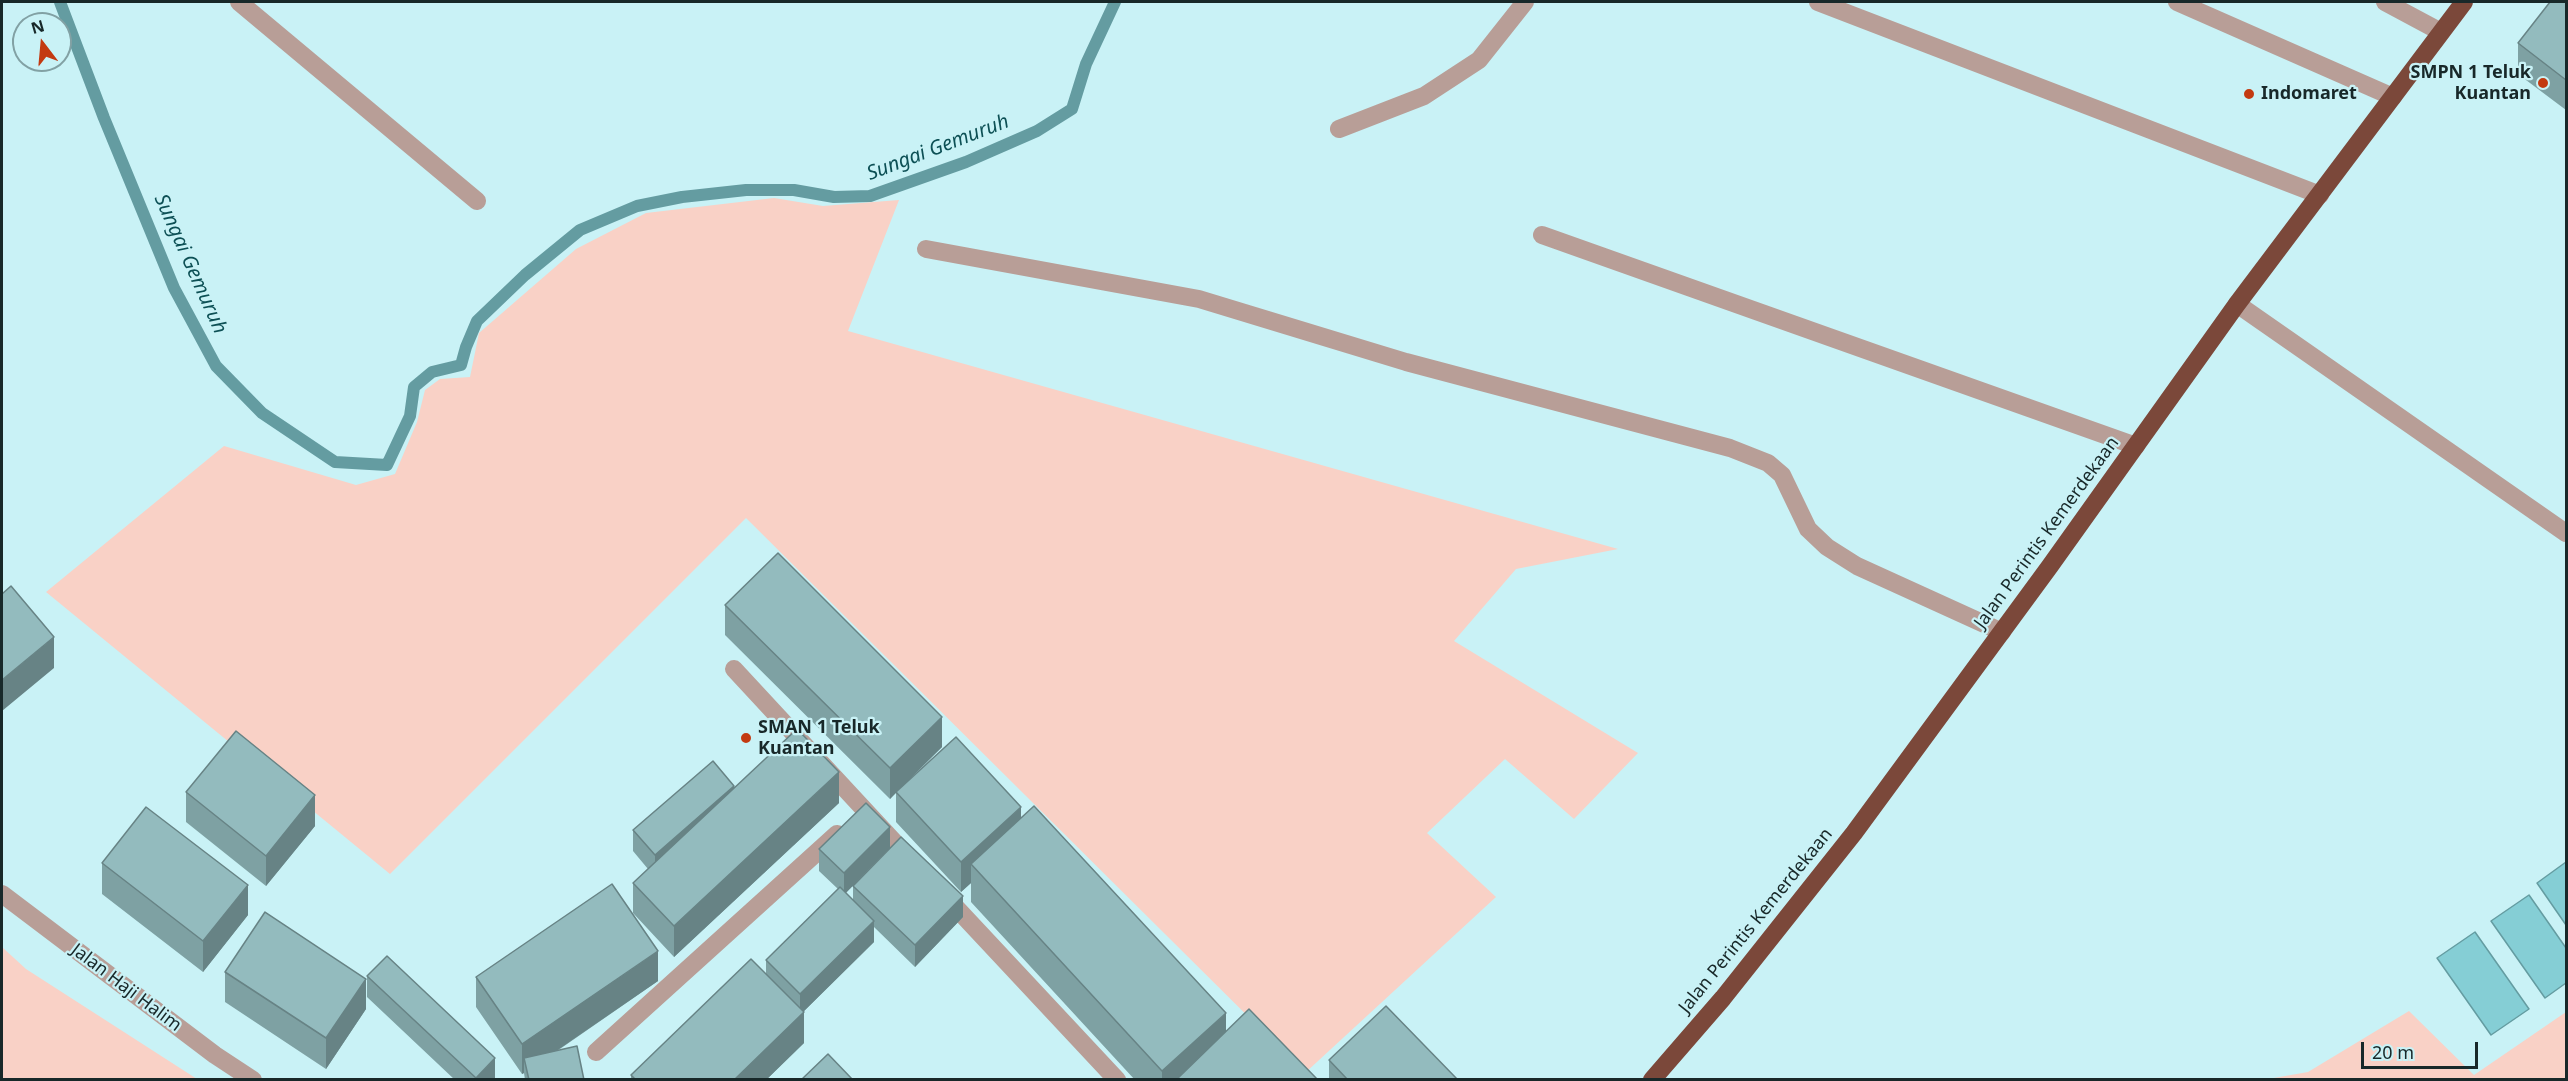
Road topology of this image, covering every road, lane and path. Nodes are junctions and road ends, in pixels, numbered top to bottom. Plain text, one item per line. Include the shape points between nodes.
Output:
1 (239, 2) edge
2 (1525, 2) edge
3 (1818, 2) edge
4 (2177, 2) edge
5 (2385, 2) edge
6 (2464, 2) edge
7 (2441, 32) junction
8 (2393, 97) junction
9 (1339, 129) dead end
10 (2320, 195) junction
11 (477, 201) dead end
12 (1542, 235) dead end
13 (926, 249) dead end
14 (2237, 304) junction
15 (2136, 446) junction
16 (2566, 533) edge
17 (2001, 632) junction
18 (734, 669) dead end
19 (855, 817) junction
20 (921, 870) edge
21 (937, 888) edge
22 (2, 894) edge
23 (596, 1052) dead end
24 (253, 1080) edge
25 (1117, 1080) edge
26 (1652, 1080) edge

1 - 11 street
2 - 9 street via 1479,60 1424,96
3 - 10 street
4 - 8 street
5 - 7 street
6 - 7 highway, Jalan Perintis Kemerdekaan
7 - 8 highway, Jalan Perintis Kemerdekaan
8 - 10 highway, Jalan Perintis Kemerdekaan
10 - 14 highway, Jalan Perintis Kemerdekaan
12 - 15 street
13 - 17 street via 1199,299 1406,362 1730,448 1768,463 1782,475 1808,528 1827,547 1857,566
14 - 15 highway, Jalan Perintis Kemerdekaan
14 - 16 street
15 - 17 highway, Jalan Perintis Kemerdekaan
17 - 26 highway, Jalan Perintis Kemerdekaan via 1846,842 1723,998
18 - 19 street
19 - 20 street
19 - 23 street
21 - 25 street
22 - 24 street, Jalan Haji Halim

